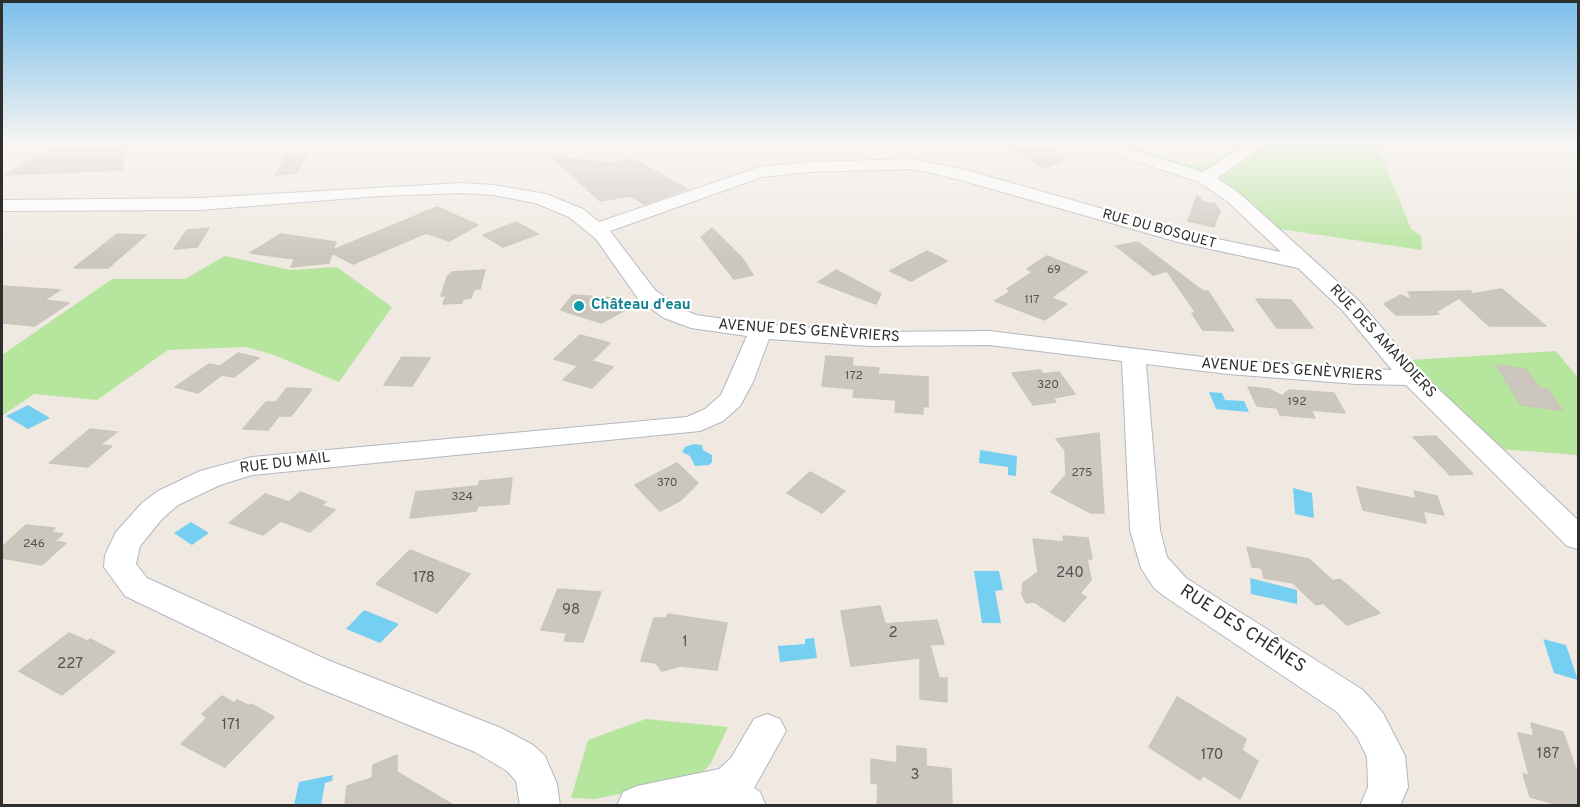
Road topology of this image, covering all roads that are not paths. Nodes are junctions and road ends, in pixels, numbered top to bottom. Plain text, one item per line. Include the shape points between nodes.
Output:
1 (728, 182) edge
2 (987, 182) edge
3 (1210, 182) edge
4 (2, 206) edge
5 (597, 229) junction
6 (1304, 263) junction
7 (760, 331) junction
8 (1134, 358) junction
9 (1412, 378) junction
10 (1578, 538) edge
11 (767, 731) dead end
12 (729, 798) edge
13 (540, 806) edge
14 (637, 806) edge
15 (1380, 806) edge

1 - 5 street, RUE DU BOSQUET
2 - 6 street, RUE DU BOSQUET via 1185,238
3 - 6 street, RUE DES AMANDIERS via 1233,197
4 - 5 street, AVENUE DES GENÈVRIERS via 189,205 469,188 540,198 567,208
5 - 7 street, AVENUE DES GENÈVRIERS via 647,295 672,313 691,321
6 - 9 street, RUE DES AMANDIERS via 1356,310
7 - 8 street, AVENUE DES GENÈVRIERS via 870,339 989,338
7 - 13 street, RUE DU MAIL via 731,400 714,415 691,424 252,466 210,478 168,498 127,540 120,555 120,567 136,587 318,672 488,740 520,758 531,769
8 - 9 street, AVENUE DES GENÈVRIERS
8 - 15 street, RUE DES CHÊNES via 1145,530 1152,561 1175,588 1350,701 1370,725 1386,756 1388,787
9 - 10 street, RUE DES AMANDIERS
11 - 12 street
12 - 14 street

